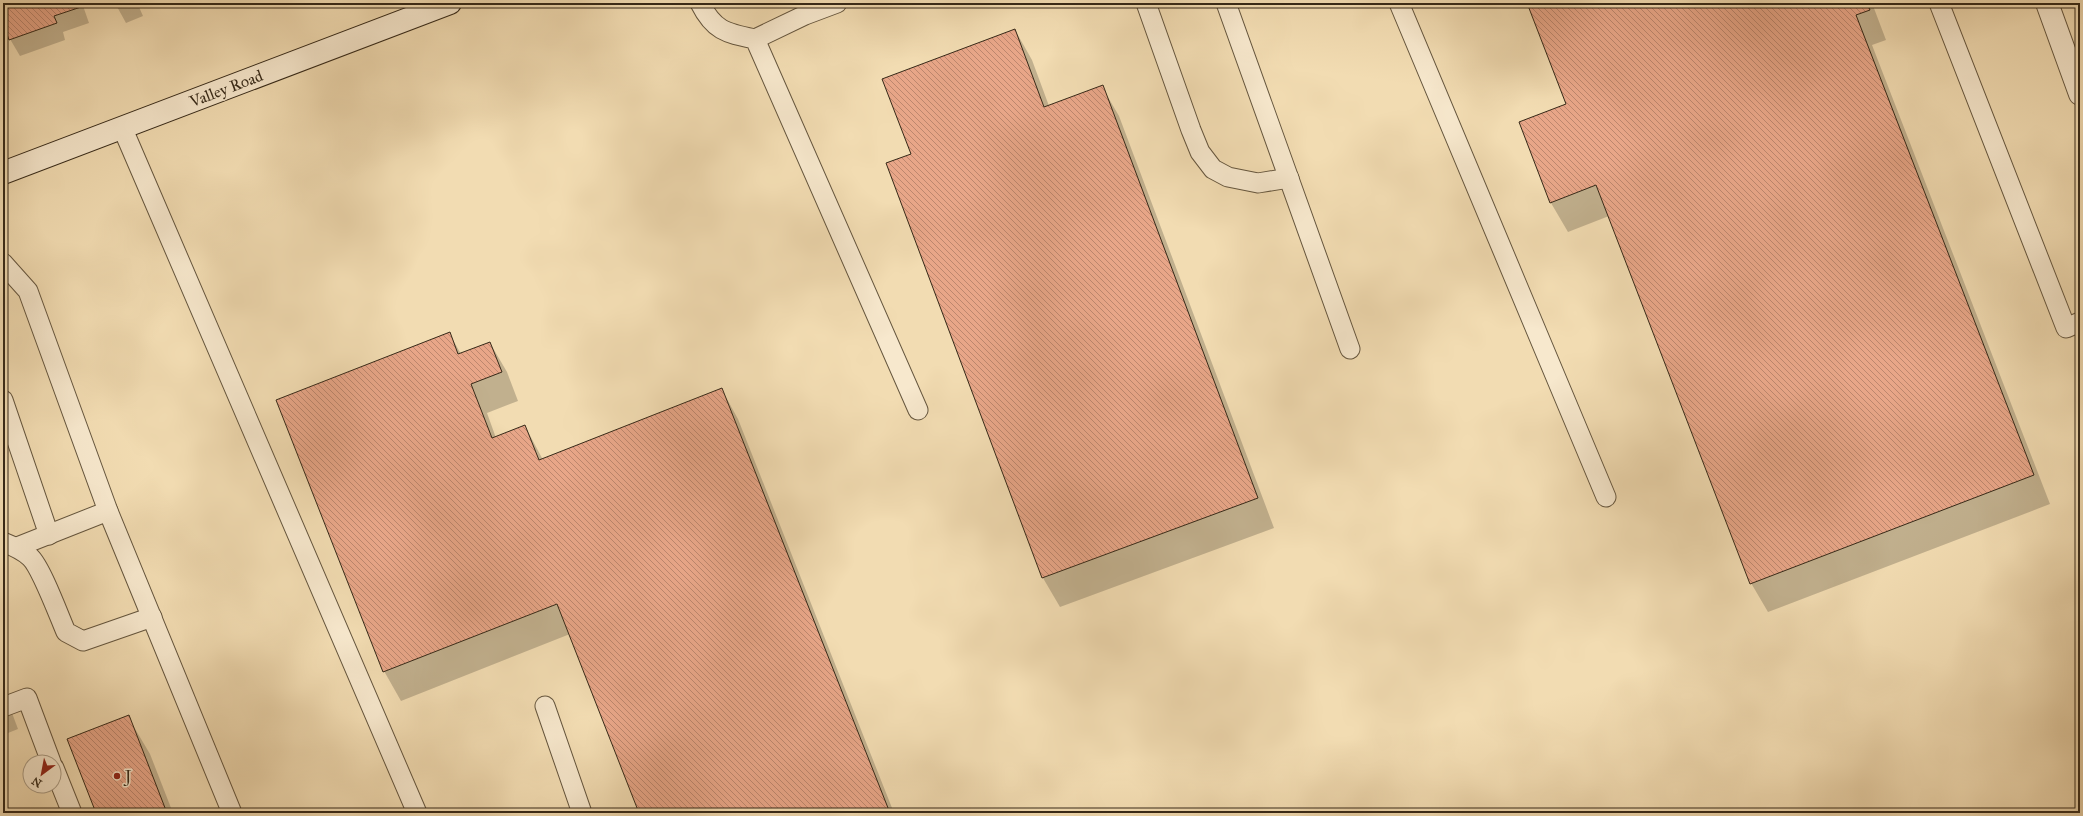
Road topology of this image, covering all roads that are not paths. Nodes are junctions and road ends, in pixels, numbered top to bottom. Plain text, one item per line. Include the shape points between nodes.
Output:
1 (450, 3) edge
2 (700, 3) edge
3 (837, 3) edge
4 (1146, 3) edge
5 (1226, 3) edge
6 (1399, 3) edge
7 (1939, 3) edge
8 (2047, 3) edge
9 (755, 39) junction
10 (2080, 94) edge
11 (122, 127) junction
12 (3, 172) edge
13 (1289, 178) junction
14 (3, 263) edge
15 (2080, 322) edge
16 (1350, 349) dead end
17 (3, 400) edge
18 (918, 410) dead end
19 (1606, 497) dead end
20 (108, 511) junction
21 (49, 535) junction
22 (10, 545) edge
23 (152, 617) junction
24 (544, 706) dead end
25 (3, 707) edge
26 (49, 754) edge
27 (62, 788) edge
28 (72, 813) edge
29 (232, 813) edge
30 (417, 813) edge
31 (582, 813) edge

1 - 11 street, Valley Road
2 - 9 lane via 707,18 727,34
3 - 9 lane
4 - 13 lane via 1190,130 1200,152 1213,169 1228,176 1258,183
5 - 13 lane
6 - 19 lane
7 - 15 lane via 2066,328
8 - 10 street
9 - 18 lane
11 - 12 street, Valley Road
11 - 30 lane
13 - 16 lane
14 - 20 lane via 28,291
17 - 21 lane
20 - 21 lane
20 - 23 lane
21 - 22 lane
22 - 23 lane via 31,558 66,632 71,635 83,641
23 - 29 lane
24 - 31 lane
25 - 26 lane via 27,698
27 - 28 lane

